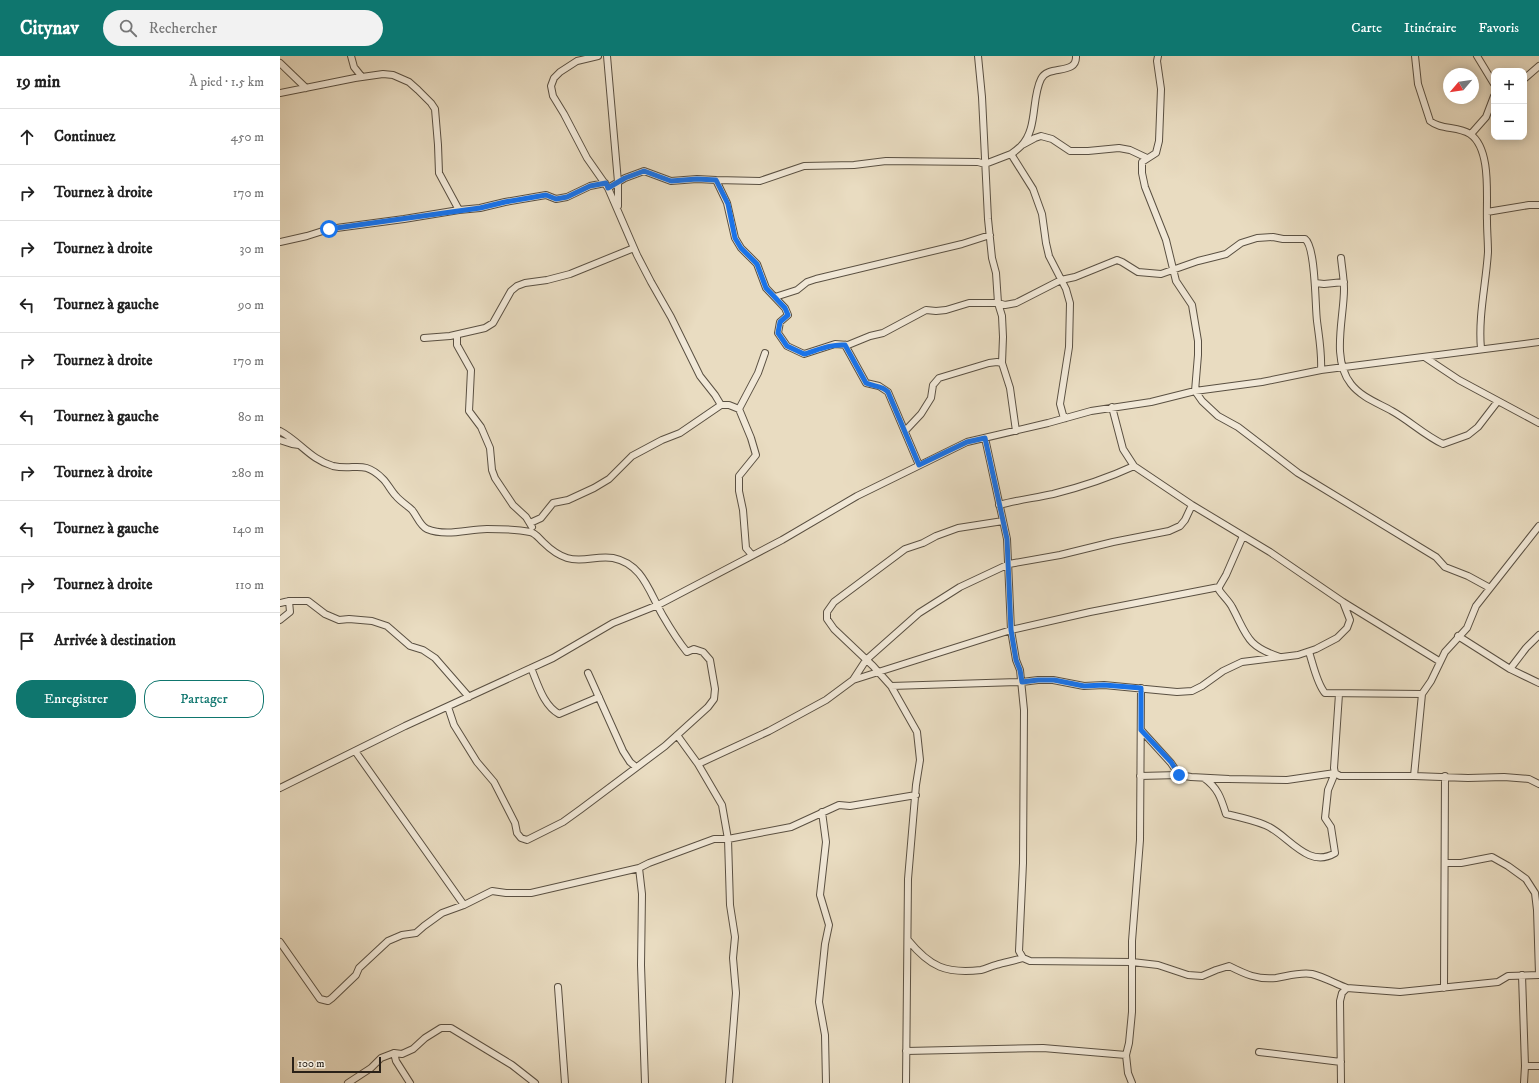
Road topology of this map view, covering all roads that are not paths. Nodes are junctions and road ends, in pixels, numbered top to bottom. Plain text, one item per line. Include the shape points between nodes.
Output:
1 (351, 56) edge
2 (598, 56) edge
3 (607, 56) edge
4 (978, 56) edge
5 (1076, 56) edge
6 (1158, 56) edge
7 (1416, 56) edge
8 (1477, 56) edge
9 (576, 58) edge
10 (280, 63) edge
11 (1539, 66) edge
12 (354, 67) junction
13 (1527, 76) edge
14 (362, 77) junction
15 (355, 78) junction
16 (1491, 79) edge
17 (306, 88) junction
18 (280, 93) edge
19 (1491, 104) edge
20 (1471, 134) junction
21 (1022, 145) junction
22 (1011, 154) junction
23 (1147, 158) junction
24 (985, 164) junction
25 (716, 180) junction
26 (618, 182) junction
27 (607, 185) junction
28 (1539, 205) edge
29 (618, 208) junction
30 (459, 210) junction
31 (1486, 212) junction
32 (990, 235) junction
33 (280, 242) edge
34 (634, 248) junction
35 (1341, 258) dead end
36 (1174, 270) junction
37 (1061, 280) junction
38 (1344, 282) junction
39 (1315, 283) junction
40 (775, 298) junction
41 (998, 303) junction
42 (457, 335) junction
43 (424, 338) dead end
44 (1539, 342) edge
45 (845, 345) junction
46 (1481, 349) junction
47 (765, 353) dead end
48 (1426, 358) junction
49 (1002, 363) junction
50 (1343, 368) junction
51 (1321, 370) junction
52 (1195, 391) junction
53 (1498, 400) junction
54 (721, 405) junction
55 (1112, 407) junction
56 (739, 409) junction
57 (1066, 418) junction
58 (1539, 423) edge
59 (280, 431) edge
60 (905, 431) junction
61 (1016, 431) junction
62 (985, 438) junction
63 (280, 440) edge
64 (299, 444) junction
65 (919, 465) junction
66 (1134, 466) junction
67 (999, 505) junction
68 (1192, 505) junction
69 (1003, 520) junction
70 (530, 523) junction
71 (1539, 526) edge
72 (534, 533) junction
73 (1243, 536) junction
74 (752, 555) junction
75 (1009, 564) junction
76 (1219, 587) junction
77 (1490, 588) junction
78 (289, 601) junction
79 (1343, 602) junction
80 (280, 603) edge
81 (658, 605) junction
82 (280, 620) edge
83 (1011, 630) junction
84 (1539, 635) edge
85 (1458, 636) junction
86 (1309, 652) junction
87 (1281, 657) junction
88 (866, 660) junction
89 (1439, 661) junction
90 (531, 668) junction
91 (1510, 669) junction
92 (877, 671) junction
93 (588, 673) dead end
94 (853, 680) junction
95 (1022, 682) junction
96 (1539, 683) edge
97 (891, 686) junction
98 (1141, 688) junction
99 (1339, 694) junction
100 (1422, 694) junction
101 (469, 697) junction
102 (598, 697) junction
103 (448, 706) junction
104 (1141, 730) junction
105 (677, 734) junction
106 (355, 751) junction
107 (698, 764) junction
108 (636, 767) junction
109 (1335, 773) junction
110 (1179, 775) junction
111 (1140, 776) junction
112 (1414, 776) junction
113 (1445, 776) junction
114 (1204, 778) junction
115 (1539, 784) edge
116 (280, 788) edge
117 (916, 795) junction
118 (822, 812) junction
119 (728, 839) junction
120 (1445, 863) junction
121 (639, 868) junction
122 (464, 905) junction
123 (908, 940) junction
124 (280, 942) edge
125 (1024, 958) junction
126 (1132, 962) junction
127 (1522, 975) junction
128 (1539, 975) edge
129 (558, 987) dead end
130 (1347, 988) junction
131 (1444, 988) junction
132 (906, 1051) junction
133 (1259, 1052) dead end
134 (394, 1053) junction
135 (1126, 1056) junction
136 (1341, 1062) junction
137 (1525, 1066) junction
138 (1539, 1066) edge
139 (348, 1083) edge
140 (410, 1083) edge
141 (536, 1083) edge
142 (565, 1083) edge
143 (645, 1083) edge
144 (729, 1083) edge
145 (826, 1083) edge
146 (906, 1083) edge
147 (1132, 1083) edge
148 (1341, 1083) edge
149 (1524, 1083) edge

1 - 12 street
2 - 9 street
3 - 26 street
4 - 24 street
5 - 21 street via 1071,67 1043,75 1036,90 1032,123
6 - 23 street via 1161,89 1159,141 1156,153
7 - 20 street via 1418,84 1430,120 1435,124
8 - 16 street
9 - 27 street via 554,78 551,92 587,158
10 - 17 street
11 - 13 street
12 - 14 street
12 - 15 street
14 - 15 street
14 - 30 street via 393,75 409,82 431,103 436,114 439,173
15 - 17 street
17 - 18 street
19 - 20 street via 1486,117
20 - 31 street via 1480,145 1485,165
21 - 22 street
21 - 23 street via 1041,136 1052,138 1070,151 1119,148
22 - 24 street
22 - 37 street via 1033,189 1042,214 1046,243
23 - 36 street via 1141,164 1143,180 1166,240
24 - 25 street via 886,161 854,165 804,166 760,181
24 - 32 street
25 - 26 street via 671,181 644,171
25 - 40 street via 728,204 735,238 757,264 766,288
26 - 27 street
26 - 29 street
27 - 29 street
27 - 30 street via 590,186 567,197 556,199 546,195
28 - 31 street
29 - 34 street
30 - 33 street via 329,229
31 - 46 street via 1488,250 1479,333
32 - 40 street via 962,244 816,278 797,290
32 - 41 street
34 - 42 street via 570,274 518,286 511,291 493,323 480,330
34 - 54 street via 700,376
35 - 38 street
36 - 37 street via 1161,274 1143,273 1117,260
36 - 39 street via 1226,254 1242,243 1257,238 1303,239 1307,240 1310,250
36 - 52 street via 1179,287 1190,301 1193,312 1198,355
37 - 41 street via 1016,303
37 - 57 street via 1070,303 1069,347 1060,404
38 - 39 street
38 - 50 street via 1340,341
39 - 51 street
40 - 45 street via 788,313 780,322 778,333 787,346 804,354 835,344
41 - 45 street via 969,303 946,310 926,310 883,333
41 - 49 street via 1002,316
42 - 43 street
42 - 70 street via 457,345 470,370 470,411 481,427 490,448 495,478 513,505
44 - 46 street
45 - 60 street via 866,383 884,388 888,392
46 - 48 street
47 - 56 street via 758,374
48 - 50 street
48 - 53 street via 1459,380
49 - 60 street via 997,362 939,378 933,385 931,398 921,414
49 - 61 street via 1010,388
50 - 51 street
50 - 53 street via 1352,385 1363,395 1443,444 1468,435 1478,427
51 - 52 street via 1262,382
52 - 55 street via 1151,402
52 - 77 street via 1218,416 1238,427 1298,474 1436,557 1445,567
53 - 58 street
54 - 56 street
54 - 70 street via 680,433 650,445 632,456 609,479 594,488 568,500 553,503 540,518
55 - 57 street
55 - 66 street via 1123,449
56 - 74 street via 757,453 740,474 739,481 746,548
57 - 61 street
59 - 64 street
60 - 65 street
61 - 62 street
62 - 65 street via 967,442
62 - 67 street
63 - 64 street
64 - 72 street via 314,458 323,462 338,467 365,467 376,473 426,528 437,532 487,529
65 - 74 street via 857,496
66 - 67 street via 1082,486
66 - 68 street
67 - 69 street
68 - 73 street
68 - 75 street via 1180,526 1169,531
69 - 75 street
69 - 88 street via 958,528 905,550 834,602 827,612 828,619 834,629
70 - 72 street
71 - 77 street
72 - 81 street via 551,549 567,558 612,558 628,563 645,580
73 - 76 street
73 - 79 street
74 - 81 street
75 - 83 street
75 - 88 street via 960,587 919,612
76 - 83 street
76 - 87 street via 1251,642 1264,651
77 - 85 street via 1476,606 1467,628
78 - 80 street
78 - 82 street via 290,612
78 - 101 street via 308,601 325,614 339,620 372,621 387,626 410,646 423,650 435,658
79 - 86 street via 1350,620 1347,628 1336,638
79 - 89 street
81 - 90 street via 613,623
81 - 105 street via 687,652 694,649 703,652 710,660 715,689 714,699 708,707
83 - 92 street
83 - 95 street
84 - 91 street
85 - 89 street
85 - 91 street
86 - 87 street
86 - 99 street via 1319,687 1325,693
87 - 98 street via 1242,662 1192,691
88 - 92 street
88 - 94 street
89 - 100 street via 1431,681
90 - 101 street
90 - 102 street via 546,703 559,714
91 - 96 street
92 - 94 street
92 - 97 street
93 - 102 street
94 - 107 street via 826,700 770,731
95 - 97 street
95 - 98 street via 1054,680 1084,686
95 - 125 street via 1023,864 1019,951
97 - 117 street via 917,732 920,760
98 - 104 street
99 - 100 street
99 - 109 street
100 - 112 street
101 - 103 street
102 - 108 street via 623,751
103 - 106 street
103 - 108 street via 454,725 477,762 494,782 515,823 517,833 527,840 563,822
104 - 110 street via 1171,762
104 - 111 street
105 - 107 street
105 - 108 street
106 - 116 street
106 - 122 street
107 - 119 street via 722,805
109 - 112 street via 1340,776
109 - 114 street via 1287,780
109 - 114 street via 1328,790 1326,818 1331,827 1335,853 1328,857 1303,852 1266,825 1226,814 1220,795 1213,784
110 - 111 street
110 - 114 street
111 - 126 street via 1140,840
112 - 113 street
113 - 115 street via 1504,777
113 - 120 street
117 - 118 street via 850,806 839,805
117 - 123 street via 908,879
118 - 119 street via 791,827
118 - 145 street via 826,842 820,894 829,925 819,1002 825,1035
119 - 121 street via 714,839
119 - 144 street via 736,993
120 - 128 street via 1462,863 1492,857 1526,879 1535,893
120 - 131 street
121 - 122 street via 531,893 492,891
121 - 143 street via 642,894 641,965
122 - 124 street via 442,913 416,933 388,941 328,1001 320,999
123 - 125 street via 920,954 945,970 983,970
123 - 132 street
125 - 126 street via 1030,961
126 - 130 street via 1158,965 1188,975 1202,976 1229,966 1248,976 1264,979 1312,974
126 - 135 street via 1132,1012
127 - 128 street
127 - 131 street via 1508,976 1498,982
127 - 137 street
129 - 142 street
130 - 131 street via 1400,992
130 - 136 street via 1340,1001
132 - 135 street via 1043,1048
132 - 146 street
133 - 136 street
134 - 139 street via 381,1058
134 - 140 street
134 - 141 street via 402,1054 441,1028 451,1028 512,1065
135 - 147 street
136 - 148 street
137 - 138 street
137 - 149 street

